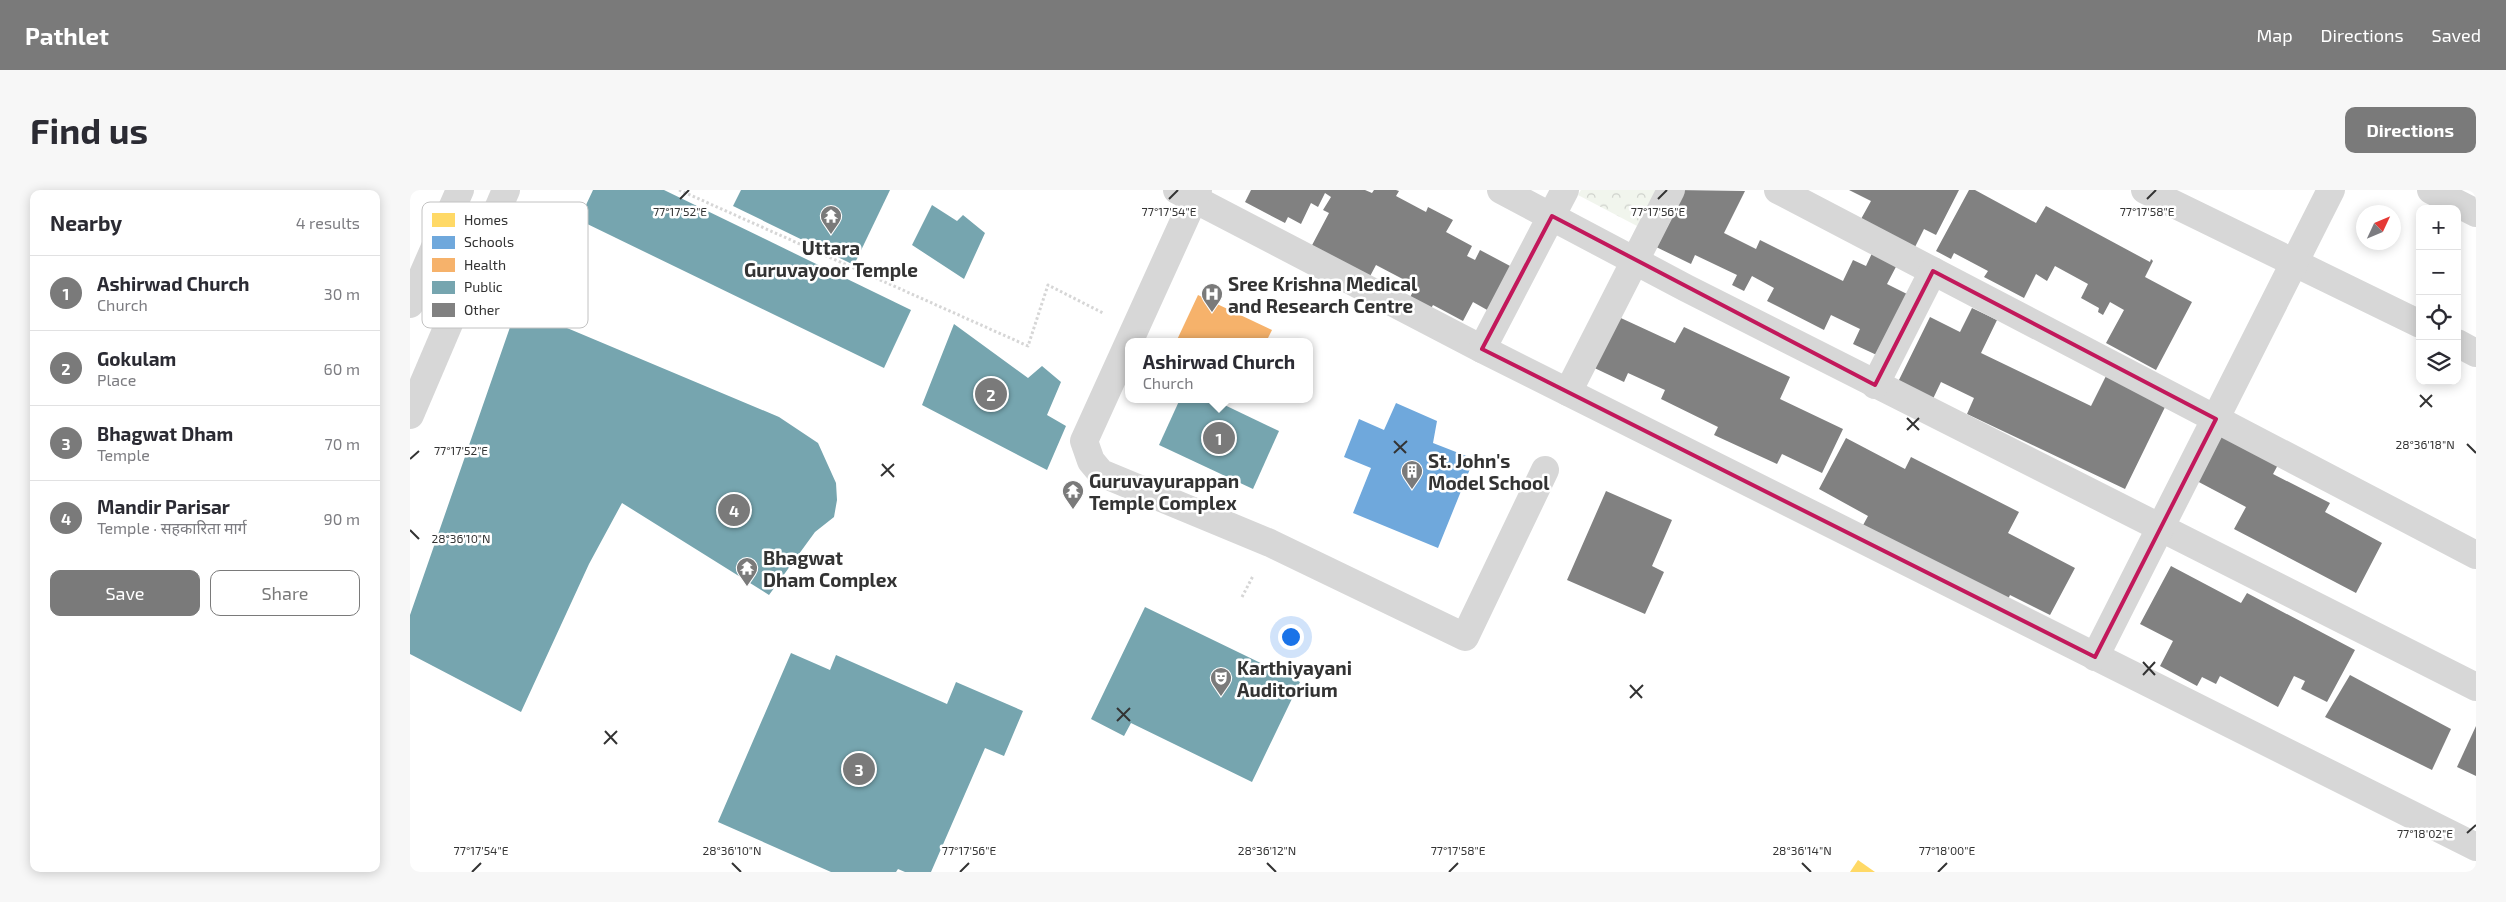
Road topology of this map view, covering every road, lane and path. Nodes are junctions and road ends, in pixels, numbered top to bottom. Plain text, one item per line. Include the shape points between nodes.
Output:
1 (460, 190) edge
2 (506, 190) edge
3 (679, 190) edge
4 (1501, 190) edge
5 (1565, 190) edge
6 (1671, 190) edge
7 (1778, 190) edge
8 (2145, 190) edge
9 (2331, 190) edge
10 (2431, 190) edge
11 (1190, 193) edge
12 (455, 202) edge
13 (501, 202) edge
14 (2476, 213) edge
15 (1552, 216) junction
16 (1635, 262) junction
17 (2296, 262) junction
18 (1933, 271) junction
19 (422, 277) edge
20 (410, 304) edge
21 (2416, 322) edge
22 (447, 328) edge
23 (1134, 330) junction
24 (1130, 338) edge
25 (2461, 345) edge
26 (1125, 350) edge
27 (1482, 350) junction
28 (2476, 353) edge
29 (1875, 385) junction
30 (1568, 392) junction
31 (410, 415) edge
32 (2216, 419) junction
33 (1545, 470) dead end
34 (2160, 529) junction
35 (2476, 556) edge
36 (2095, 657) junction
37 (2476, 687) edge
38 (2476, 847) edge

1 - 12 street
2 - 13 street
3 - 23 path via 1028,346 1048,285
4 - 15 street
5 - 15 street
6 - 16 street
7 - 18 street
8 - 17 street
9 - 17 street
10 - 14 street
11 - 23 street
11 - 27 street
15 - 16 street
15 - 27 street
16 - 29 street
16 - 30 street
17 - 21 street
17 - 32 street
18 - 29 street
18 - 32 street
19 - 20 street
22 - 31 street
23 - 24 street
25 - 28 street
26 - 33 street via 1084,441 1091,461 1101,473 1270,542 1465,638
27 - 30 street
29 - 34 street
30 - 36 street
32 - 34 street
32 - 35 street
34 - 36 street
34 - 37 street
36 - 38 street

